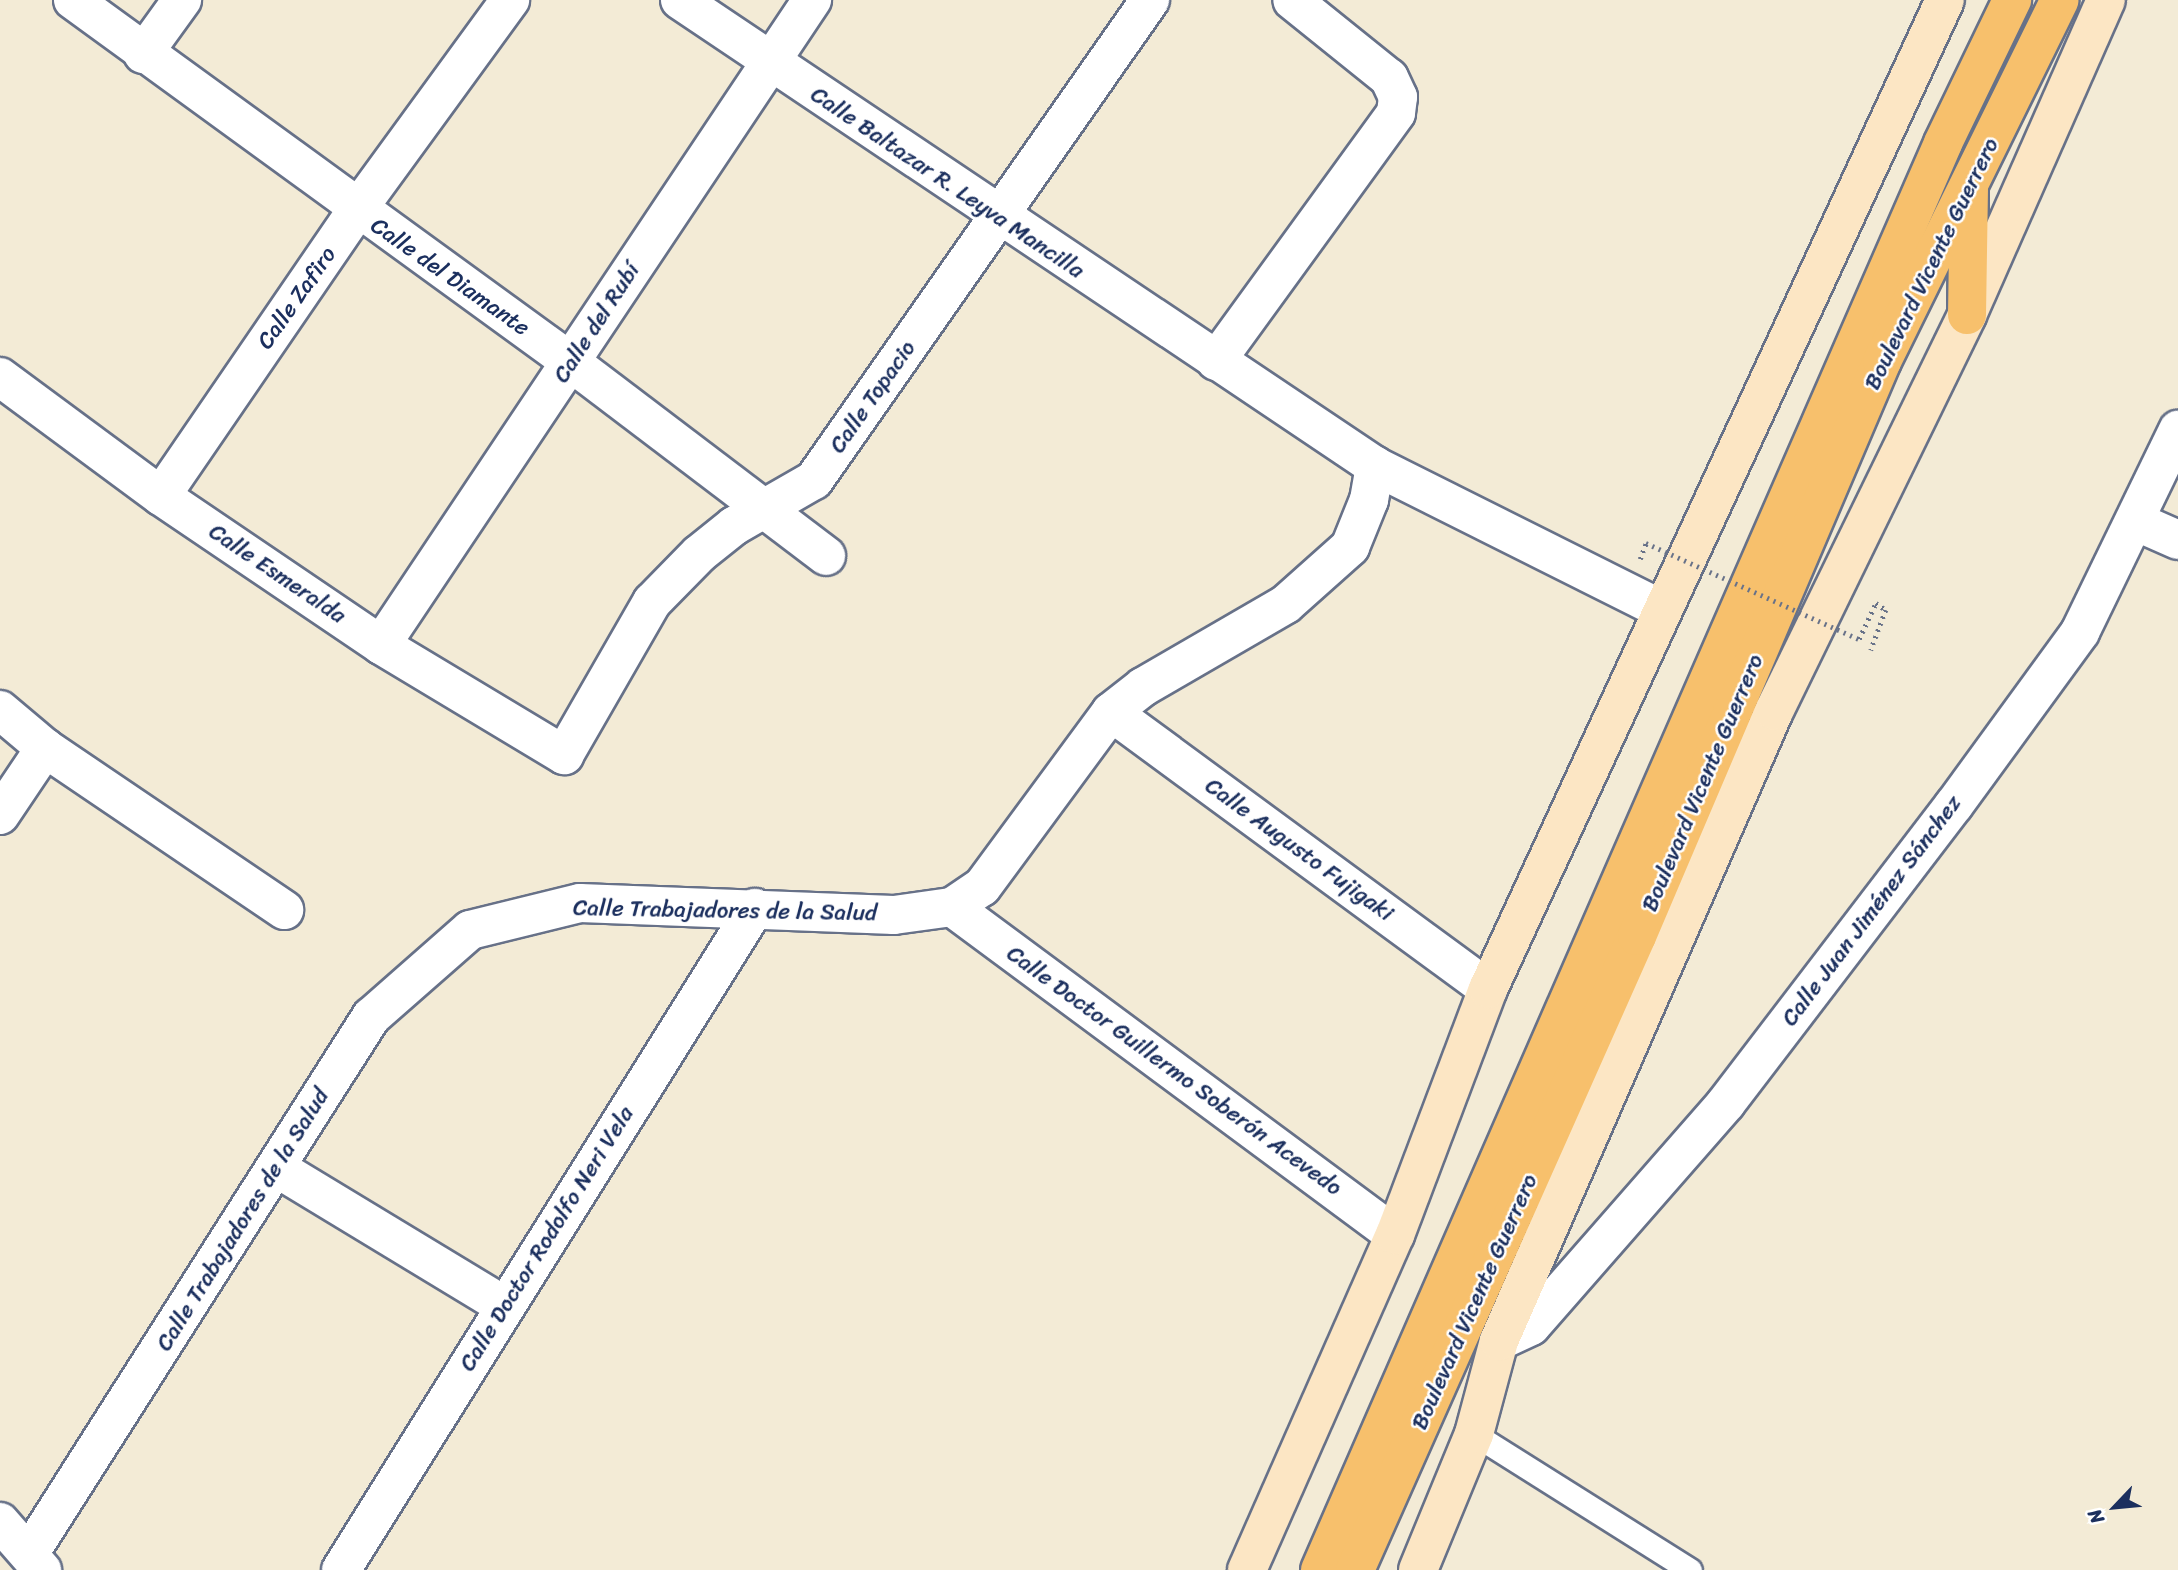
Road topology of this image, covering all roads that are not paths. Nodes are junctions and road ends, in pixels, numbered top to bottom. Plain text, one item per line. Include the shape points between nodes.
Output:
1 (73, 0) edge
2 (182, 0) edge
3 (510, 0) edge
4 (680, 0) edge
5 (812, 0) edge
6 (1150, 0) edge
7 (1292, 0) edge
8 (1945, 0) edge
9 (2012, 0) edge
10 (2060, 0) edge
11 (2106, 0) edge
12 (143, 54) junction
13 (766, 62) junction
14 (1969, 190) junction
15 (357, 210) junction
16 (999, 218) junction
17 (1967, 315) junction
18 (1216, 361) junction
19 (572, 363) junction
20 (0, 377) edge
21 (2178, 430) edge
22 (1375, 466) junction
23 (161, 496) junction
24 (762, 510) junction
25 (2135, 521) junction
26 (2178, 540) edge
27 (826, 555) dead end
28 (1661, 609) junction
29 (381, 645) junction
30 (0, 710) edge
31 (1111, 712) junction
32 (45, 748) junction
33 (564, 755) joint
34 (0, 815) edge
35 (951, 907) junction
36 (755, 908) junction
37 (284, 910) dead end
38 (1488, 989) junction
39 (277, 1168) junction
40 (1395, 1235) junction
41 (505, 1306) junction
42 (1499, 1342) junction
43 (1474, 1434) junction
44 (0, 1522) edge
45 (35, 1562) edge
46 (341, 1570) edge
47 (1247, 1570) edge
48 (1320, 1570) edge
49 (1355, 1570) edge
50 (1418, 1570) edge
51 (1690, 1570) edge

1 - 12 street, Calle del Diamante
2 - 12 street
3 - 15 street, Calle Zafiro
4 - 13 street, Calle Baltazar R. Leyva Mancilla
5 - 13 street, Calle del Rubí
6 - 16 street, Calle Topacio
7 - 18 street via 1389,78 1398,97 1396,113
8 - 28 main road
9 - 48 highway, Boulevard Vicente Guerrero via 1943,143
10 - 14 highway, Boulevard Vicente Guerrero
11 - 17 main road, Boulevard Vicente Guerrero
12 - 15 street, Calle del Diamante
13 - 16 street, Calle Baltazar R. Leyva Mancilla
13 - 19 street, Calle del Rubí
14 - 17 highway
14 - 49 highway, Boulevard Vicente Guerrero via 1882,361 1643,923
15 - 19 street, Calle del Diamante
15 - 23 street, Calle Zafiro
16 - 18 street, Calle Baltazar R. Leyva Mancilla
16 - 24 street, Calle Topacio via 814,480
17 - 42 main road, Boulevard Vicente Guerrero via 1774,711
18 - 22 street, Calle Baltazar R. Leyva Mancilla
19 - 24 street, Calle del Diamante
19 - 29 street, Calle del Rubí
20 - 23 street, Calle Esmeralda
21 - 25 street, Calle Juan Jiménez Sánchez
22 - 28 street, Calle Baltazar R. Leyva Mancilla
22 - 31 street, Calle Trabajadores de la Salud via 1369,500 1350,547 1286,604 1143,687
23 - 29 street, Calle Esmeralda
24 - 27 street, Calle del Diamante
24 - 33 street, Calle Topacio via 699,554 652,602
25 - 26 street
25 - 42 street, Calle Juan Jiménez Sánchez via 2080,632 1735,1092 1531,1326
28 - 38 main road
29 - 33 street, Calle Esmeralda
30 - 32 street
31 - 35 street, Calle Trabajadores de la Salud via 982,887
31 - 38 street, Calle Augusto Fujigaki
32 - 34 street
32 - 37 street
35 - 36 street, Calle Trabajadores de la Salud via 894,915
35 - 40 street, Calle Doctor Guillermo Soberón Acevedo
36 - 39 street, Calle Trabajadores de la Salud via 580,903 470,930 370,1017
36 - 41 street, Calle Doctor Rodolfo Neri Vela
38 - 40 main road
39 - 41 street
39 - 45 street, Calle Trabajadores de la Salud
40 - 47 main road
41 - 46 street, Calle Doctor Rodolfo Neri Vela
42 - 43 main road, Boulevard Vicente Guerrero
43 - 50 main road, Boulevard Vicente Guerrero
43 - 51 lane
44 - 45 street

